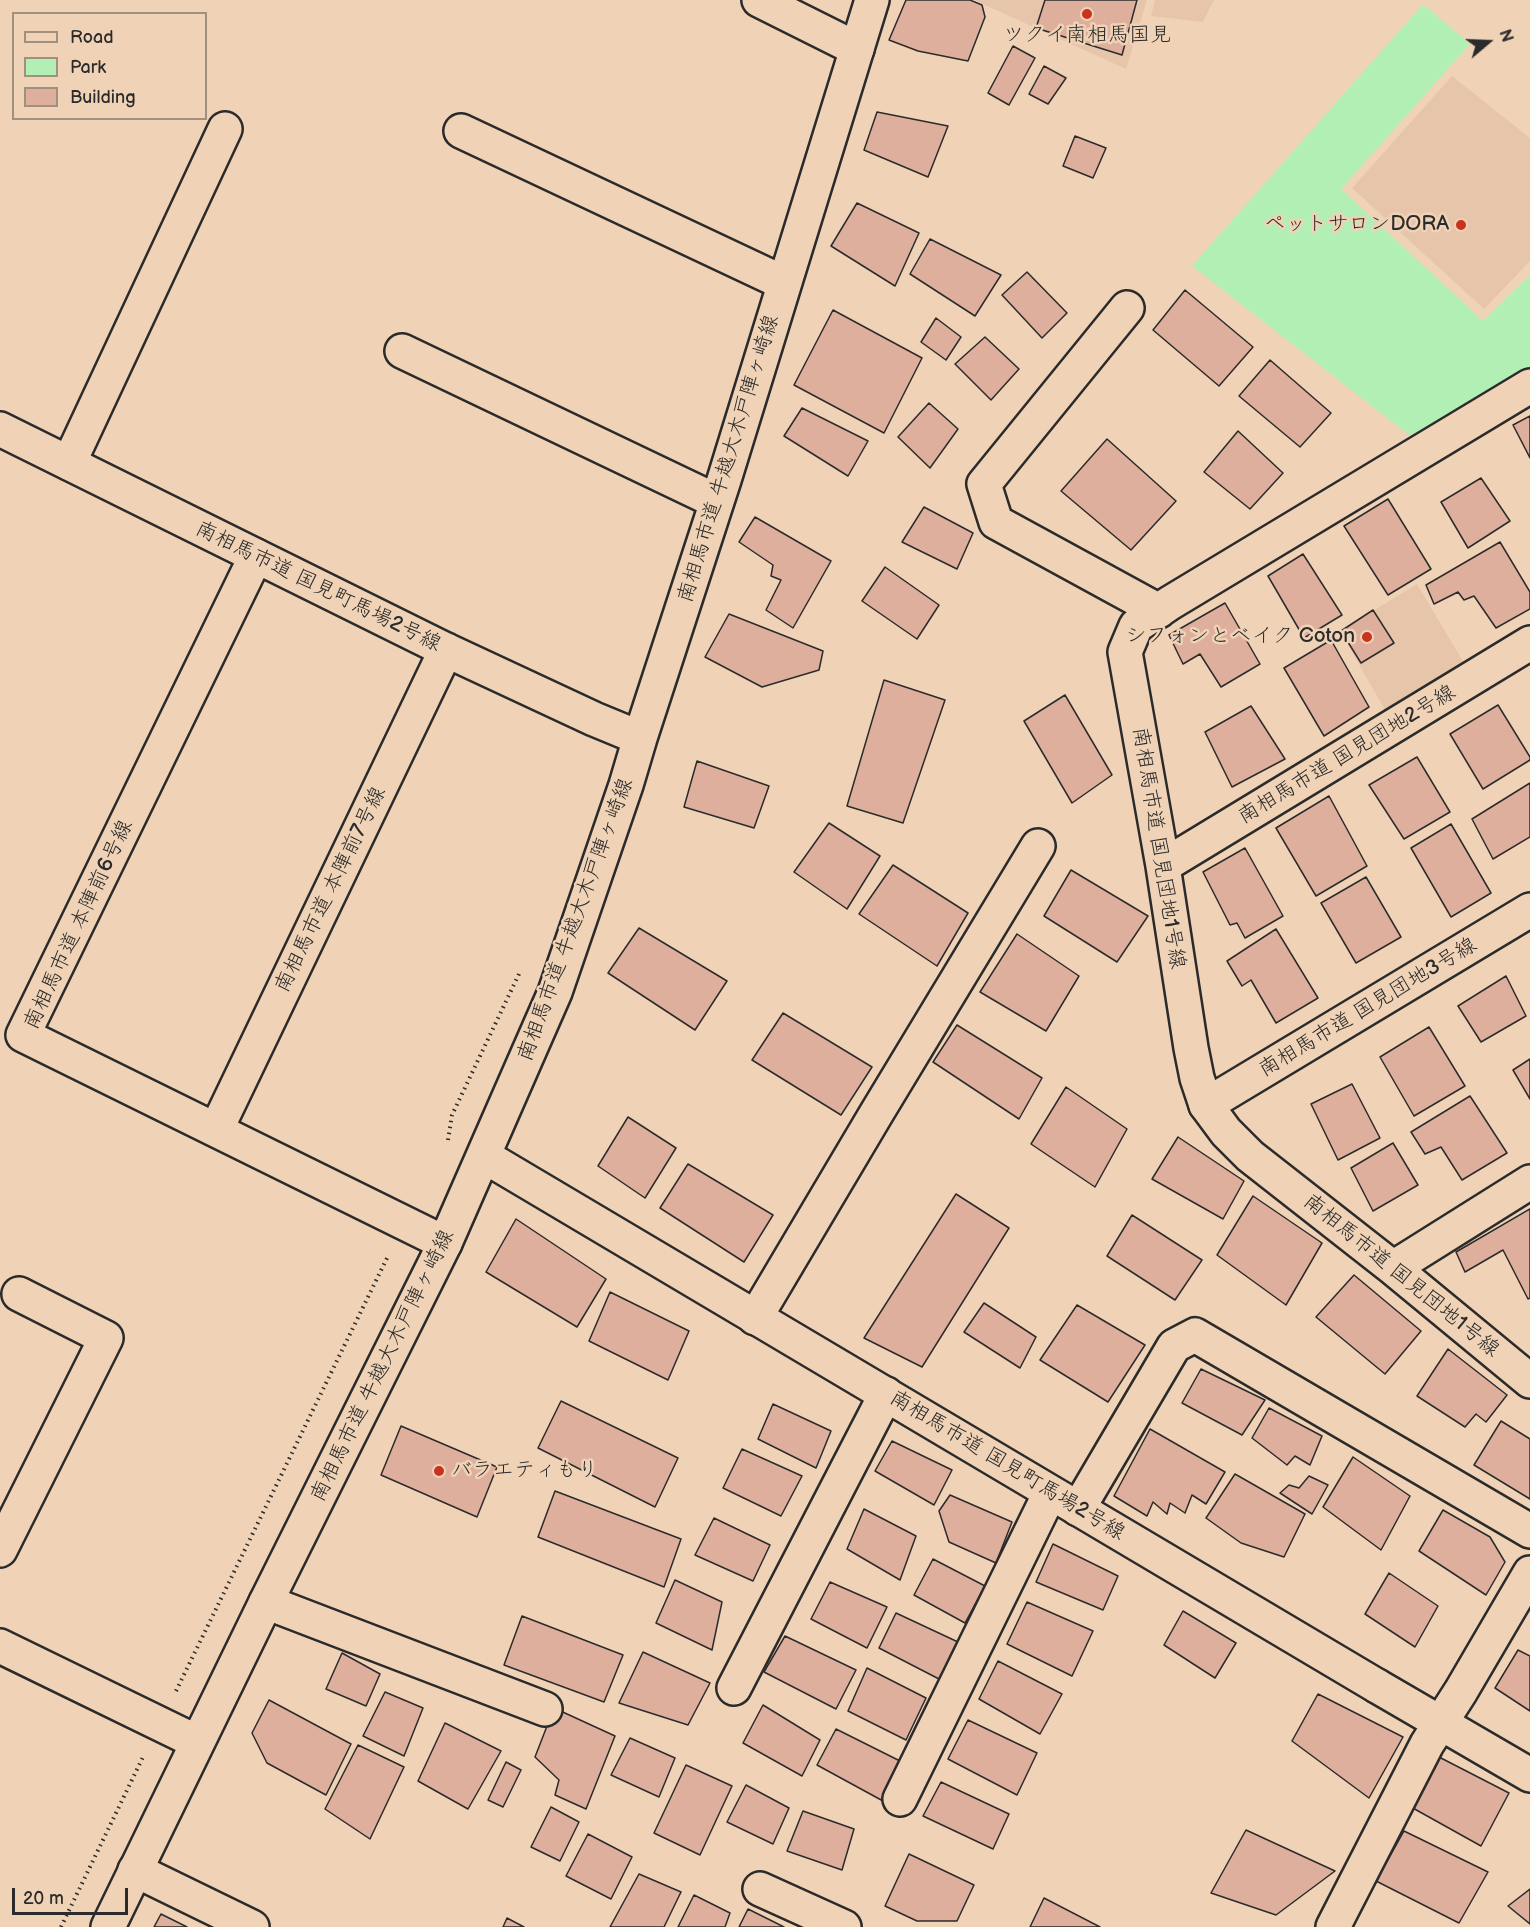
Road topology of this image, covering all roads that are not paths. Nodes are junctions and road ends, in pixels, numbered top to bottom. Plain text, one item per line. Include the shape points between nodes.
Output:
1 (759, 0) edge
2 (872, 0) edge
3 (857, 49) junction
4 (225, 129) dead end
5 (461, 131) dead end
6 (784, 284) junction
7 (1127, 308) dead end
8 (402, 351) dead end
9 (1530, 386) edge
10 (0, 429) edge
11 (69, 463) junction
12 (716, 501) junction
13 (256, 556) junction
14 (1159, 611) junction
15 (1530, 643) edge
16 (446, 650) junction
17 (640, 738) junction
18 (1038, 846) dead end
19 (1162, 866) junction
20 (1530, 910) edge
21 (1206, 1105) junction
22 (216, 1130) junction
23 (484, 1156) junction
24 (1530, 1182) edge
25 (445, 1243) junction
26 (1393, 1268) junction
27 (19, 1294) dead end
28 (755, 1318) junction
29 (1530, 1381) edge
30 (886, 1394) junction
31 (1050, 1493) junction
32 (1078, 1509) junction
33 (1530, 1531) edge
34 (0, 1550) edge
35 (1530, 1572) edge
36 (266, 1602) junction
37 (0, 1646) edge
38 (734, 1688) dead end
39 (544, 1709) dead end
40 (1441, 1723) junction
41 (197, 1742) junction
42 (1530, 1775) edge
43 (900, 1799) dead end
44 (135, 1870) junction
45 (760, 1889) dead end
46 (108, 1927) edge
47 (252, 1927) edge
48 (843, 1927) edge
49 (1333, 1927) edge

1 - 3 street
2 - 3 street, 南相馬市道 牛越大木戸陣ヶ崎線
3 - 6 street, 南相馬市道 牛越大木戸陣ヶ崎線
4 - 11 street
5 - 6 street
6 - 12 street, 南相馬市道 牛越大木戸陣ヶ崎線
7 - 14 street via 984,484 996,522
8 - 12 street
9 - 14 street, 南相馬市道 国見団地1号線
10 - 11 street, 南相馬市道 国見町馬場2号線
11 - 13 street, 南相馬市道 国見町馬場2号線
12 - 17 street, 南相馬市道 牛越大木戸陣ヶ崎線
13 - 16 street, 南相馬市道 国見町馬場2号線
13 - 22 street, 南相馬市道 本陣前6号線 via 23,1035
14 - 19 street, 南相馬市道 国見団地1号線 via 1136,626 1125,652
15 - 19 street, 南相馬市道 国見団地2号線
16 - 17 street, 南相馬市道 国見町馬場2号線
16 - 22 street, 南相馬市道 本陣前7号線
17 - 23 street, 南相馬市道 牛越大木戸陣ヶ崎線 via 555,992
18 - 28 street
19 - 21 street, 南相馬市道 国見団地1号線 via 1191,1048
20 - 21 street, 南相馬市道 国見団地3号線
21 - 26 street, 南相馬市道 国見団地1号線 via 1250,1156
22 - 25 street, 南相馬市道 本陣前6号線
23 - 25 street, 南相馬市道 牛越大木戸陣ヶ崎線
23 - 28 street, 南相馬市道 国見町馬場2号線
24 - 26 street
25 - 36 street, 南相馬市道 牛越大木戸陣ヶ崎線
26 - 29 street, 南相馬市道 国見団地1号線
27 - 34 street via 106,1338
28 - 30 street, 南相馬市道 国見町馬場2号線
30 - 31 street, 南相馬市道 国見町馬場2号線
30 - 38 street
31 - 32 street, 南相馬市道 国見町馬場2号線
31 - 43 street
32 - 33 street via 1174,1346 1195,1335
32 - 40 street, 南相馬市道 国見町馬場2号線
35 - 40 street
36 - 39 street
36 - 41 street, 南相馬市道 牛越大木戸陣ヶ崎線
37 - 41 street
40 - 42 street, 南相馬市道 国見町馬場2号線
40 - 49 street
41 - 44 street, 南相馬市道 牛越大木戸陣ヶ崎線
44 - 46 street, 南相馬市道 牛越大木戸陣ヶ崎線
44 - 47 street
45 - 48 street

